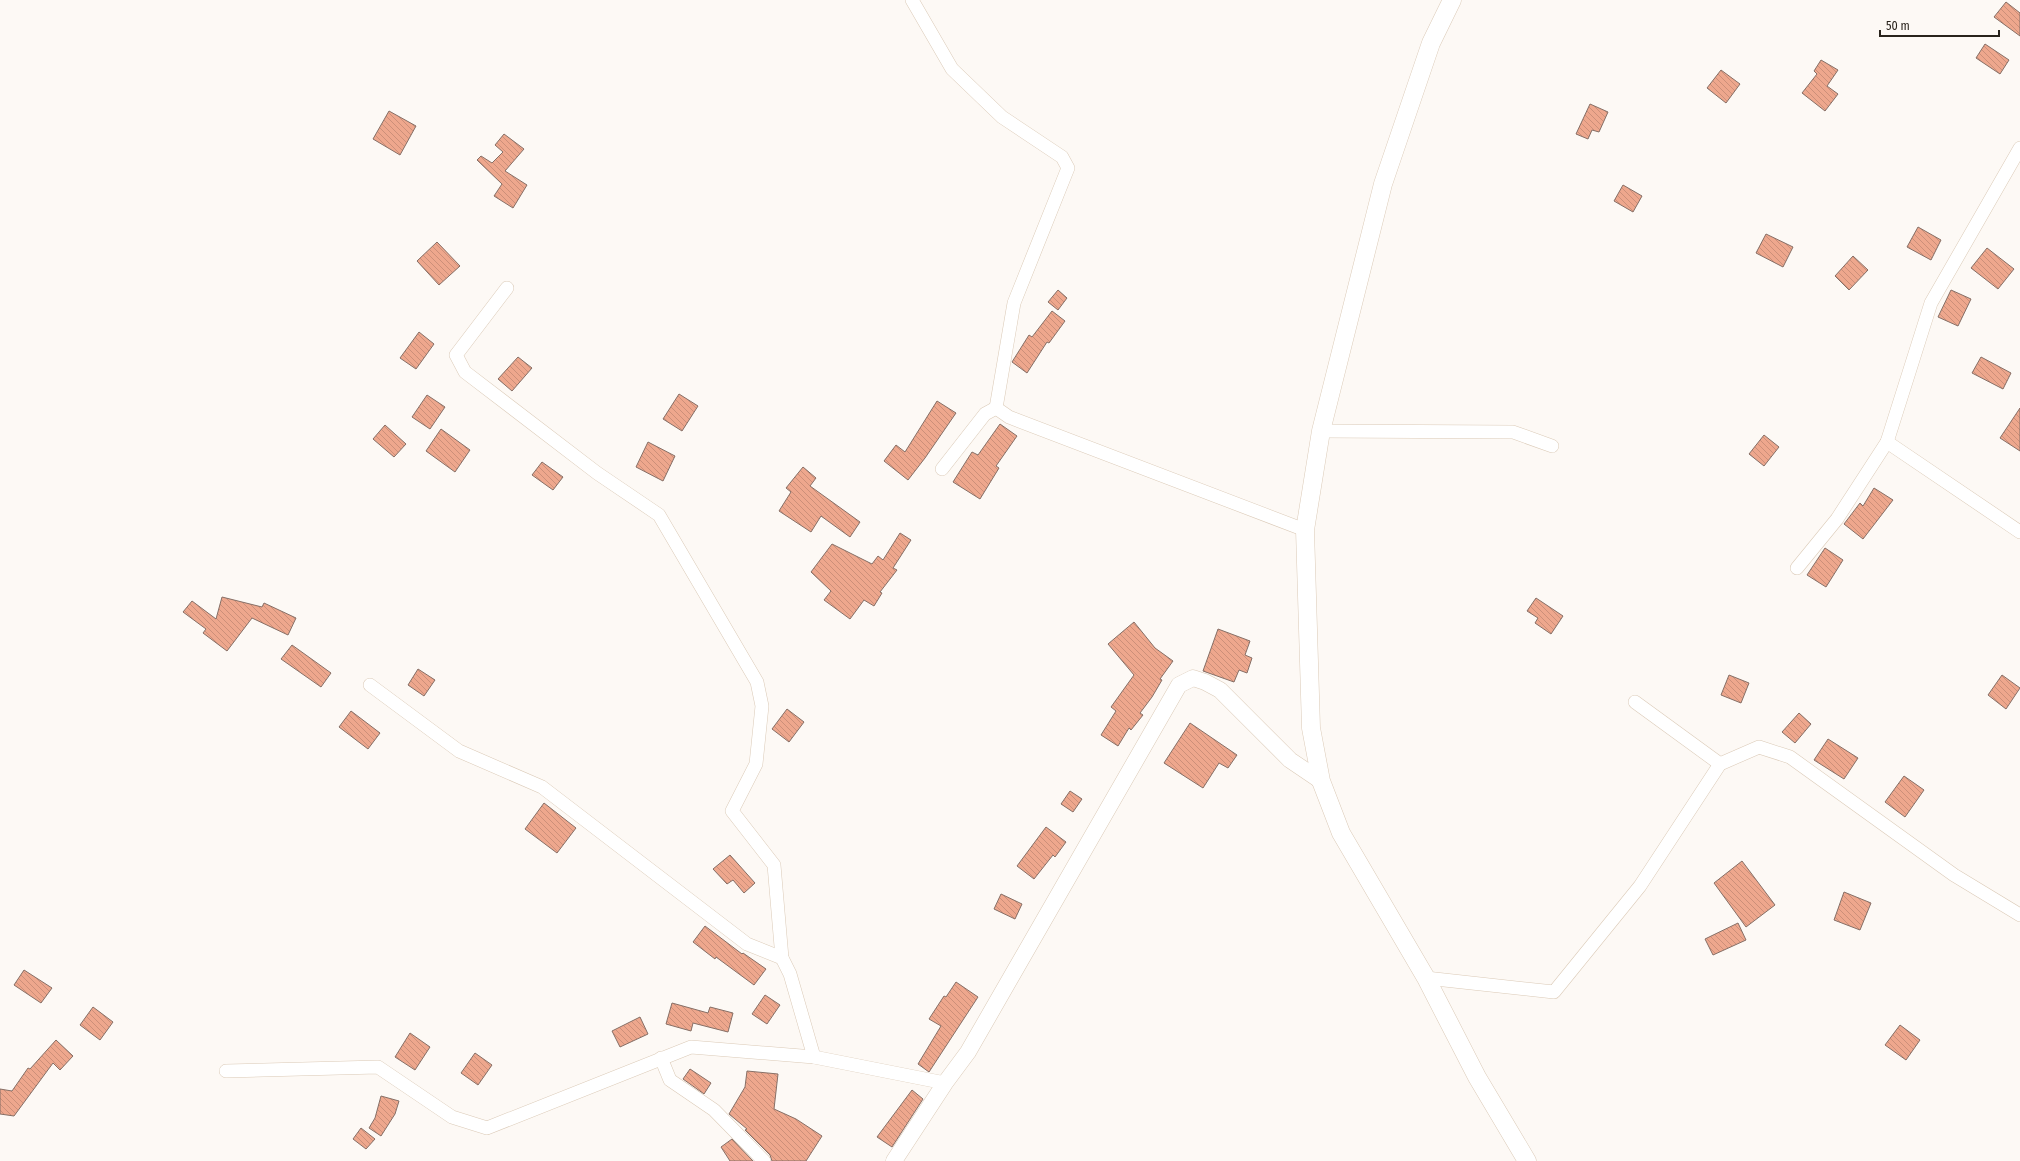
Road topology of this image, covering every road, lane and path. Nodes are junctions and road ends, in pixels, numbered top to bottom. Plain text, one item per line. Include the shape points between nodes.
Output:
1 (912, 0) edge
2 (1452, 0) edge
3 (2020, 148) edge
4 (507, 288) dead end
5 (996, 408) junction
6 (1321, 431) junction
7 (1887, 442) junction
8 (1552, 446) dead end
9 (942, 469) dead end
10 (1305, 530) junction
11 (2020, 532) edge
12 (1797, 568) dead end
13 (370, 685) dead end
14 (1635, 702) dead end
15 (1720, 764) junction
16 (1321, 781) junction
17 (2020, 915) edge
18 (782, 958) junction
19 (1426, 978) junction
20 (814, 1057) junction
21 (661, 1058) junction
22 (226, 1071) dead end
23 (945, 1083) junction
24 (764, 1161) edge
25 (894, 1161) edge
26 (1527, 1161) edge

1 - 5 street via 952,69 1002,117 1062,157 1068,168 1014,303
2 - 6 main road via 1431,43 1383,184
3 - 7 street via 1931,303
4 - 18 street via 456,355 465,372 597,473 660,515 757,682 762,706 756,764 732,811 774,865
5 - 9 street via 985,414
5 - 10 street via 1009,417
6 - 8 street via 1513,432
6 - 10 main road
7 - 11 street
7 - 12 street via 1837,519
10 - 16 main road via 1311,728
13 - 18 street via 459,751 542,787 747,944
14 - 15 street
15 - 17 street via 1759,747 1790,757 1954,875
15 - 19 street via 1640,886 1554,992
16 - 19 main road via 1341,833
16 - 23 street via 1290,760 1220,690 1193,678 1179,685 968,1052
18 - 20 street via 790,974
19 - 26 main road via 1477,1077
20 - 21 street via 691,1047
20 - 23 street
21 - 22 street via 487,1128 452,1117 378,1067
21 - 24 street via 670,1080 714,1110
23 - 25 street

